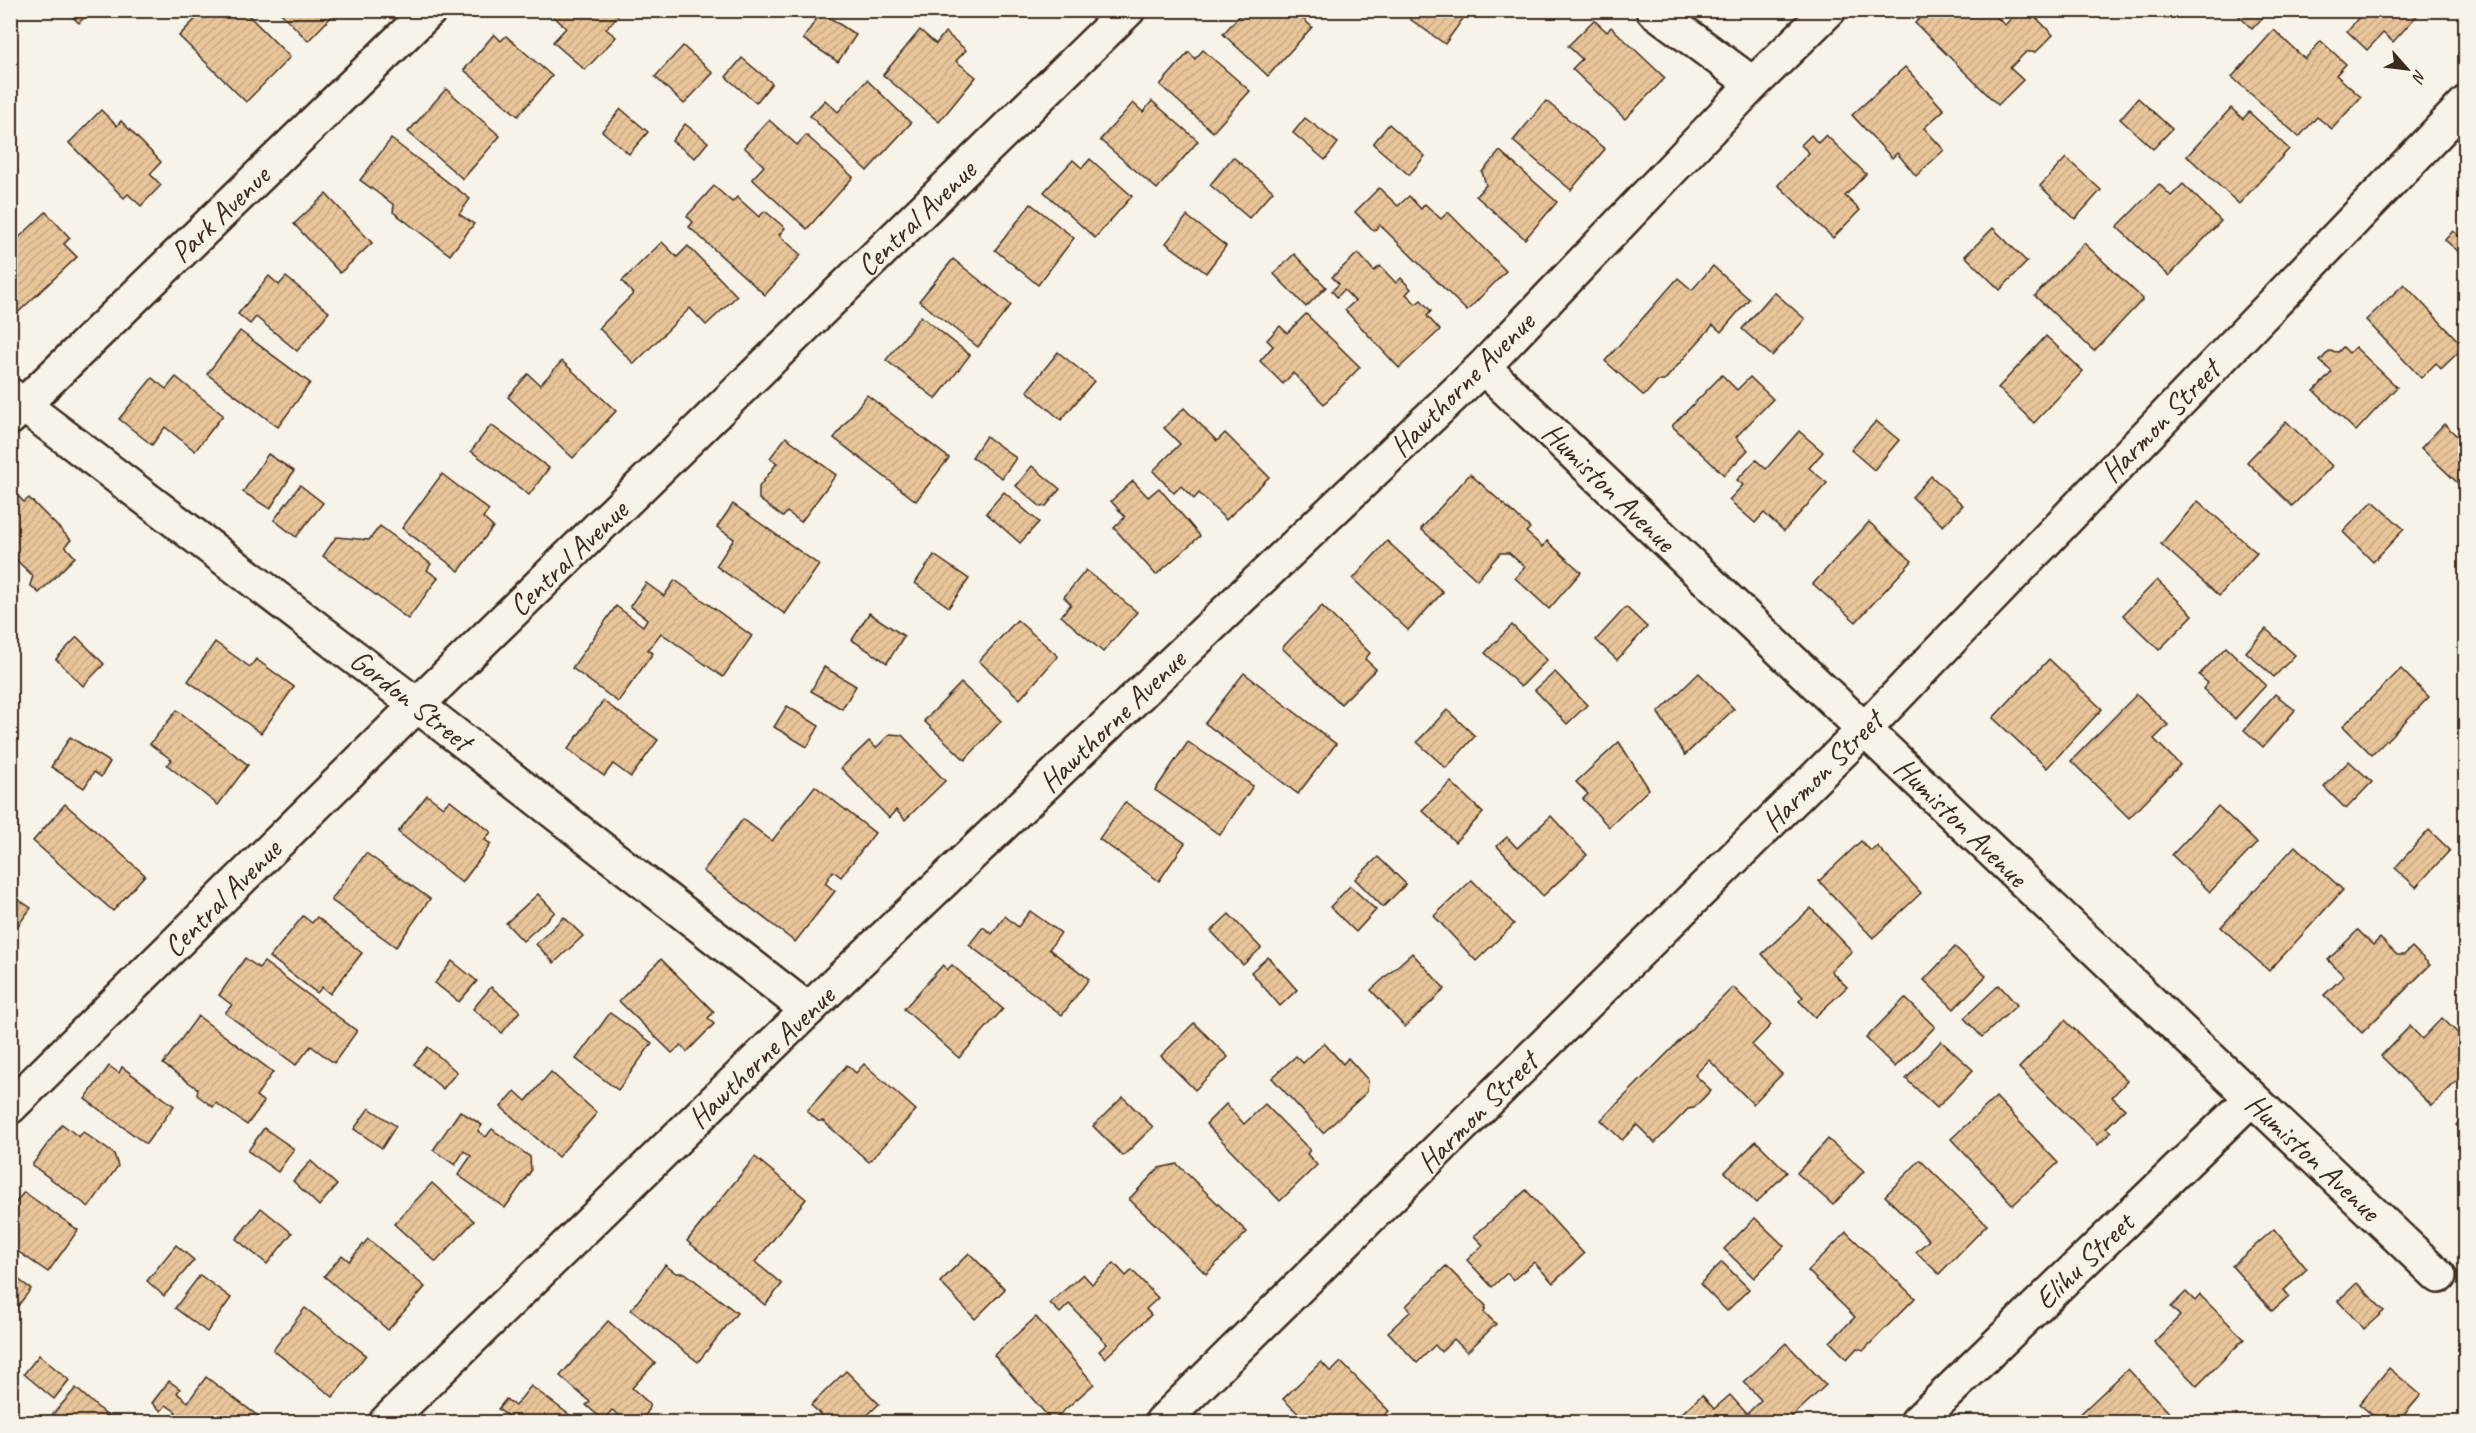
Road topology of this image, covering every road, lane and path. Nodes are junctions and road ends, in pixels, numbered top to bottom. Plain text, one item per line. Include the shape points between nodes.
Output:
1 (430, 10) edge
2 (1128, 10) edge
3 (1653, 10) edge
4 (1829, 10) edge
5 (1754, 84) junction
6 (2466, 103) edge
7 (1483, 367) junction
8 (15, 406) edge
9 (417, 705) junction
10 (1864, 730) junction
11 (808, 1011) junction
12 (2251, 1099) junction
13 (10, 1107) edge
14 (2439, 1276) dead end
15 (386, 1422) edge
16 (1162, 1422) edge
17 (1917, 1422) edge

1 - 8 street, Park Avenue
2 - 9 street, Central Avenue
3 - 5 street
4 - 5 street, Hawthorne Avenue
5 - 7 street, Hawthorne Avenue
6 - 10 street, Harmon Street
7 - 10 street, Humiston Avenue
7 - 11 street, Hawthorne Avenue
8 - 9 street, Gordon Street
9 - 11 street, Gordon Street
9 - 13 street, Central Avenue
10 - 12 street, Humiston Avenue
10 - 16 street, Harmon Street
11 - 15 street, Hawthorne Avenue
12 - 14 street, Humiston Avenue
12 - 17 street, Elihu Street

